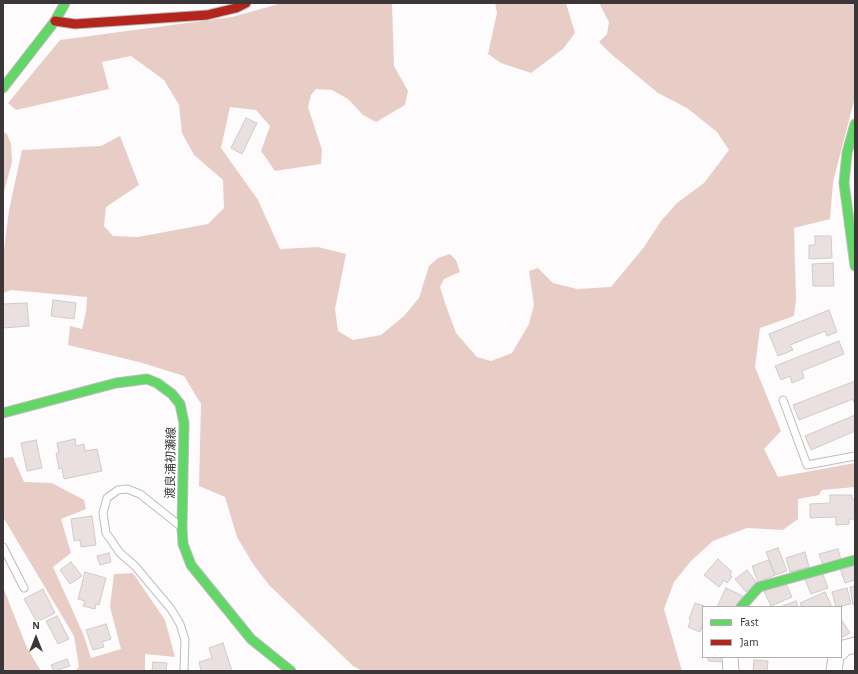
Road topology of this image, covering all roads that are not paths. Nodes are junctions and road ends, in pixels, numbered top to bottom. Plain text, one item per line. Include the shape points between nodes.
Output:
1 (65, 3) edge
2 (246, 3) edge
3 (55, 21) junction
4 (3, 88) edge
5 (855, 124) edge
6 (855, 266) edge
7 (783, 400) dead end
8 (3, 412) edge
9 (855, 456) edge
10 (182, 528) junction
11 (3, 548) edge
12 (855, 560) edge
13 (24, 588) dead end
14 (742, 606) edge
15 (855, 645) edge
16 (842, 651) edge
17 (730, 658) edge
18 (836, 658) edge
19 (184, 671) edge
20 (291, 671) edge
21 (731, 671) edge
22 (834, 671) edge

1 - 3 main road
2 - 3 main road via 207,15 75,24
3 - 4 main road
5 - 6 main road via 847,152 844,183
7 - 9 lane via 807,465
8 - 10 main road, 渡良浦初瀬線 via 116,383 147,379 157,383 180,404 184,423
10 - 19 lane via 140,494 127,489 118,490 107,498 103,513 106,533 120,553 135,566 171,609 180,624 186,640
10 - 20 main road, 渡良浦初瀬線 via 191,565 251,638
11 - 13 lane
12 - 14 main road via 759,586
15 - 16 street
17 - 21 street
18 - 22 street

